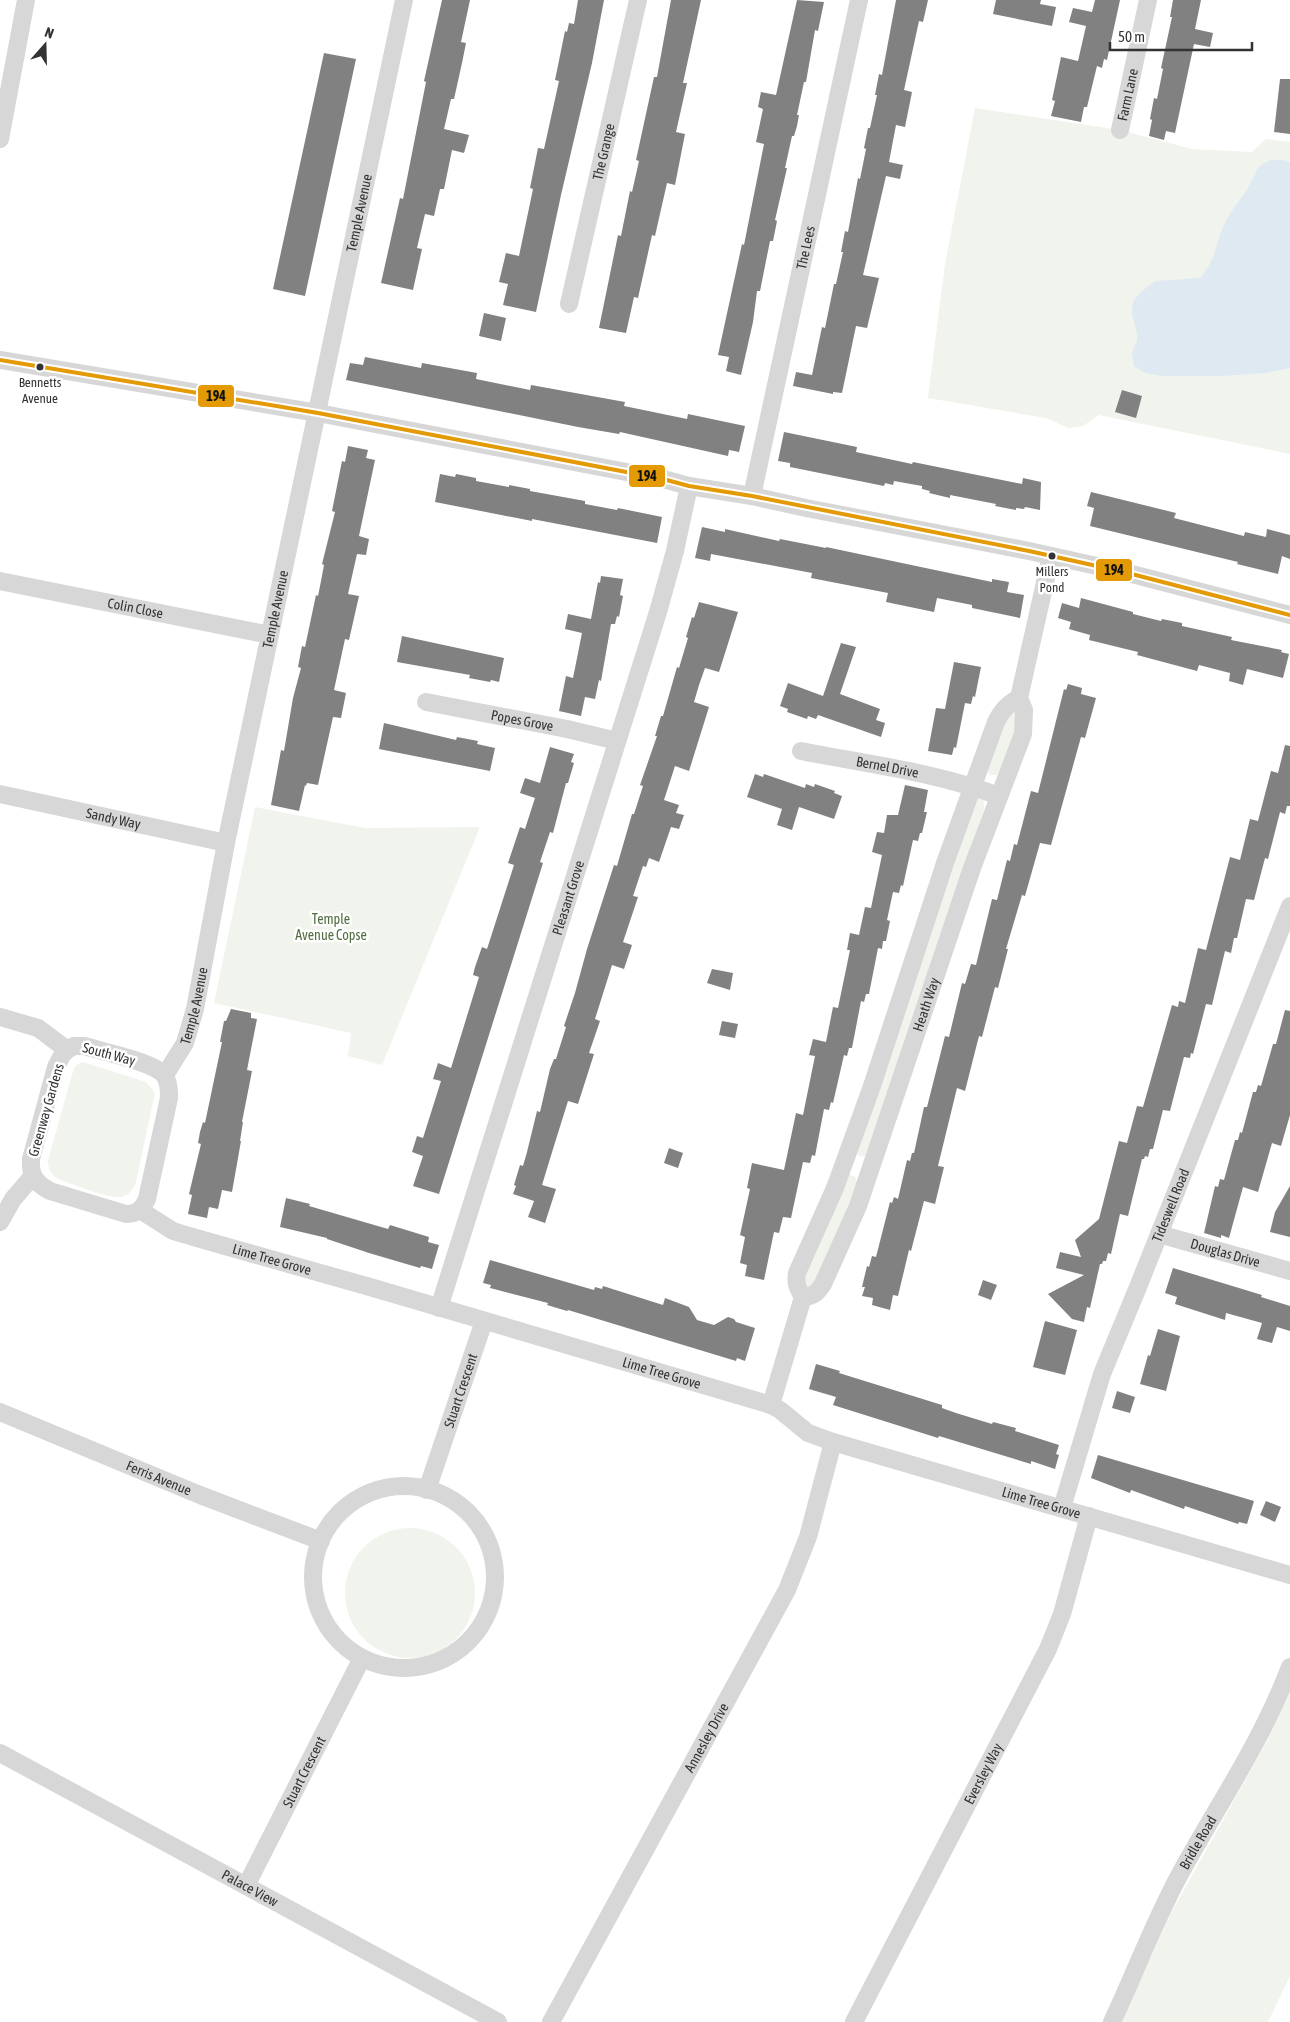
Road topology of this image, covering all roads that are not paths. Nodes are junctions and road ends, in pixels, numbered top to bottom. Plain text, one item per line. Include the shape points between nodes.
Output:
1 (26, 0) edge
2 (404, 0) edge
3 (638, 0) edge
4 (859, 0) edge
5 (1148, 0) edge
6 (3, 109) edge
7 (1120, 130) dead end
8 (0, 139) edge
9 (569, 304) dead end
10 (0, 360) edge
11 (318, 413) junction
12 (689, 486) junction
13 (752, 496) junction
14 (1051, 556) junction
15 (0, 581) edge
16 (1290, 615) edge
17 (270, 635) junction
18 (1019, 698) junction
19 (426, 702) dead end
20 (616, 741) junction
21 (801, 751) dead end
22 (973, 787) junction
23 (0, 794) edge
24 (999, 796) junction
25 (226, 843) junction
26 (1290, 906) edge
27 (0, 1017) edge
28 (66, 1049) junction
29 (165, 1076) junction
30 (844, 1162) junction
31 (870, 1171) junction
32 (32, 1177) junction
33 (140, 1210) junction
34 (0, 1222) edge
35 (1159, 1234) junction
36 (1290, 1271) edge
37 (804, 1297) junction
38 (439, 1308) junction
39 (484, 1321) junction
40 (770, 1406) junction
41 (0, 1412) edge
42 (834, 1442) junction
43 (427, 1490) junction
44 (1062, 1508) junction
45 (1089, 1516) junction
46 (321, 1541) junction
47 (1290, 1575) edge
48 (362, 1658) junction
49 (1290, 1667) edge
50 (0, 1753) edge
51 (246, 1886) junction
52 (498, 2022) edge
53 (551, 2022) edge
54 (854, 2022) edge
55 (1112, 2022) edge

1 - 6 street
2 - 11 street, Temple Avenue
3 - 9 street, The Grange
4 - 13 street, The Lees
5 - 7 street, Farm Lane
6 - 8 street
10 - 11 street
11 - 12 street
11 - 17 street, Temple Avenue
12 - 13 street
12 - 20 street, Pleasant Grove via 666,585
13 - 14 street
14 - 16 street
14 - 18 street, Heath Way
15 - 17 street, Colin Close
17 - 25 street, Temple Avenue
18 - 22 street, Heath Way via 1001,711
18 - 24 street, Heath Way via 1024,710 1022,734
19 - 20 street, Popes Grove
20 - 38 street, Pleasant Grove
21 - 22 street, Bernel Drive via 935,776
22 - 24 street, Bernel Drive
22 - 30 street, Heath Way
23 - 25 street, Sandy Way
24 - 31 street, Heath Way via 967,881
25 - 29 street, Temple Avenue via 191,1027
26 - 35 street, Tideswell Road
27 - 28 street, South Way via 38,1028
28 - 29 street, South Way via 84,1046 146,1064
28 - 32 street, Greenway Gardens via 56,1067 31,1159
29 - 33 street via 169,1098 147,1195
30 - 31 street
30 - 37 street, Heath Way via 797,1273 797,1288
31 - 37 street, Heath Way via 846,1236 823,1284 818,1292
32 - 33 street via 50,1192 126,1214
32 - 34 street, Greenway Gardens via 13,1199
33 - 38 street, Lime Tree Grove via 192,1238
35 - 36 street, Douglas Drive
35 - 44 street, Tideswell Road via 1102,1374
37 - 40 street
38 - 39 street, Lime Tree Grove
39 - 40 street, Lime Tree Grove
39 - 43 street, Stuart Crescent
40 - 42 street, Lime Tree Grove via 780,1410 808,1433
41 - 46 street, Ferris Avenue
42 - 44 street, Lime Tree Grove
42 - 53 street, Annesley Drive via 808,1537 787,1590
43 - 46 street via 407,1487 372,1492 341,1511
43 - 48 street via 460,1506 485,1535 495,1572 490,1610 469,1642 437,1662 418,1668 399,1668
44 - 45 street, Lime Tree Grove
45 - 47 street, Lime Tree Grove
45 - 54 street, Eversley Way via 1062,1614 1048,1649
46 - 48 street via 313,1567 314,1594 324,1620 340,1642
48 - 51 street, Stuart Crescent
49 - 55 street, Bridle Road via 1260,1737 1165,1903
50 - 51 street, Palace View
51 - 52 street, Palace View

